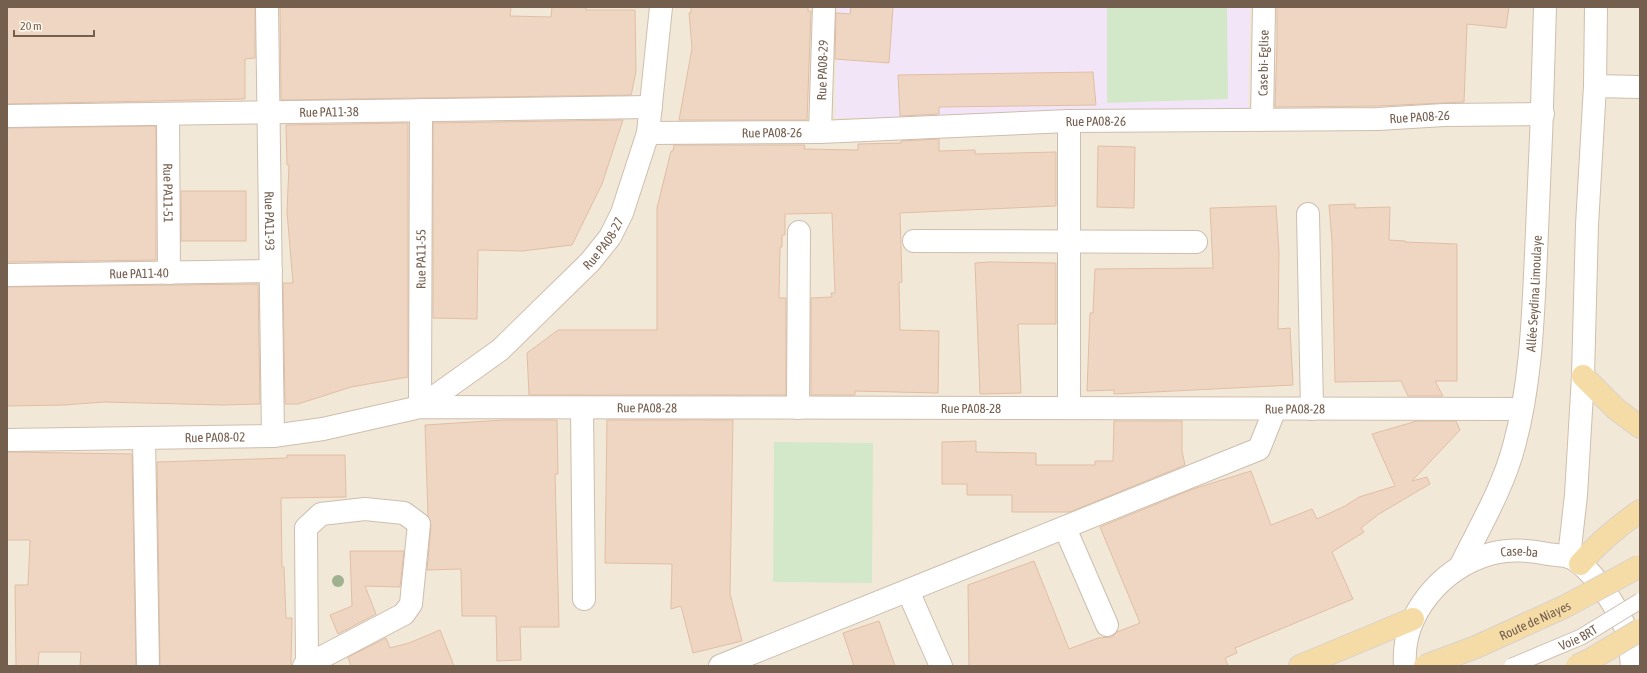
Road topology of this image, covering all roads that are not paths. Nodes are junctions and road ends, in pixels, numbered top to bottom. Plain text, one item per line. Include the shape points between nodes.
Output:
1 (267, 7) edge
2 (661, 7) edge
3 (824, 7) edge
4 (1264, 7) edge
5 (1545, 7) edge
6 (1596, 7) edge
7 (1595, 86) junction
8 (1640, 87) edge
9 (651, 106) junction
10 (422, 110) junction
11 (269, 112) junction
12 (168, 114) junction
13 (1543, 114) junction
14 (7, 116) edge
15 (1262, 120) junction
16 (1069, 121) junction
17 (820, 132) junction
18 (648, 133) junction
19 (1308, 214) dead end
20 (799, 232) dead end
21 (914, 241) dead end
22 (1069, 241) junction
23 (1196, 242) dead end
24 (271, 271) junction
25 (169, 273) junction
26 (7, 275) edge
27 (1583, 376) junction
28 (420, 407) junction
29 (582, 408) junction
30 (798, 408) junction
31 (1069, 408) junction
32 (1275, 409) junction
33 (1312, 409) junction
34 (1522, 409) junction
35 (1640, 427) edge
36 (273, 436) junction
37 (144, 438) junction
38 (7, 440) edge
39 (1640, 511) edge
40 (1065, 528) junction
41 (1574, 561) junction
42 (1640, 566) edge
43 (1460, 567) junction
44 (908, 591) junction
45 (584, 599) dead end
46 (1640, 601) edge
47 (1413, 619) junction
48 (1107, 625) dead end
49 (1640, 630) edge
50 (749, 661) edge
51 (148, 666) edge
52 (305, 666) edge
53 (720, 666) edge
54 (941, 666) edge
55 (1300, 666) edge
56 (1405, 666) edge
57 (1425, 666) edge
58 (1512, 666) edge
59 (1577, 666) edge
60 (1632, 666) edge

1 - 11 street, Rue PA11-93
2 - 9 street, Rue PA08-27
3 - 17 street, Rue PA08-29
4 - 15 street, Case bi- Eglise
5 - 13 street, Allée Seydina Limoulaye
6 - 7 street
7 - 8 street
7 - 27 street via 1587,225
9 - 10 street, Rue PA11-38
9 - 18 street, Rue PA08-27
10 - 11 street, Rue PA11-38
10 - 28 street, Rue PA11-55
11 - 12 street, Rue PA11-38
11 - 24 street, Rue PA11-93
12 - 14 street, Rue PA11-38
12 - 25 street, Rue PA11-51
13 - 15 street, Rue PA08-26
13 - 34 street, Allée Seydina Limoulaye via 1532,328
15 - 16 street, Rue PA08-26
16 - 17 street, Rue PA08-26
16 - 22 street
17 - 18 street, Rue PA08-26
18 - 28 street, Rue PA08-27 via 622,213 610,237 590,262 500,350
19 - 33 street
20 - 30 street
21 - 22 street
22 - 23 street
22 - 31 street
24 - 25 street, Rue PA11-40
24 - 36 street, Rue PA11-93
25 - 26 street, Rue PA11-40
27 - 35 main road via 1616,409
27 - 41 street
28 - 29 street, Rue PA08-28
28 - 36 street, Rue PA08-02 via 323,429
29 - 30 street, Rue PA08-28
29 - 45 street
30 - 31 street, Rue PA08-28
31 - 32 street, Rue PA08-28
32 - 33 street, Rue PA08-28
32 - 40 street via 1259,449
33 - 34 street, Rue PA08-28
34 - 43 street, Allée Seydina Limoulaye via 1505,476
36 - 37 street, Rue PA08-02
37 - 38 street, Rue PA08-02
37 - 51 street
39 - 41 main road
40 - 44 street
40 - 48 street
41 - 43 street, Case-ba via 1541,552 1514,551 1490,554
41 - 60 street via 1606,592 1626,628
42 - 57 main road, Route de Niayes, bridge via 1564,607 1476,647
43 - 47 street, Case-ba via 1429,594
44 - 50 street
44 - 54 street
46 - 58 lane, Voie BRT, bridge via 1580,637
47 - 55 main road
47 - 56 street, Case-ba via 1404,655
49 - 59 main road, bridge
50 - 53 street
52 - 52 street via 306,528 321,514 365,509 404,513 419,524 411,604 404,614

